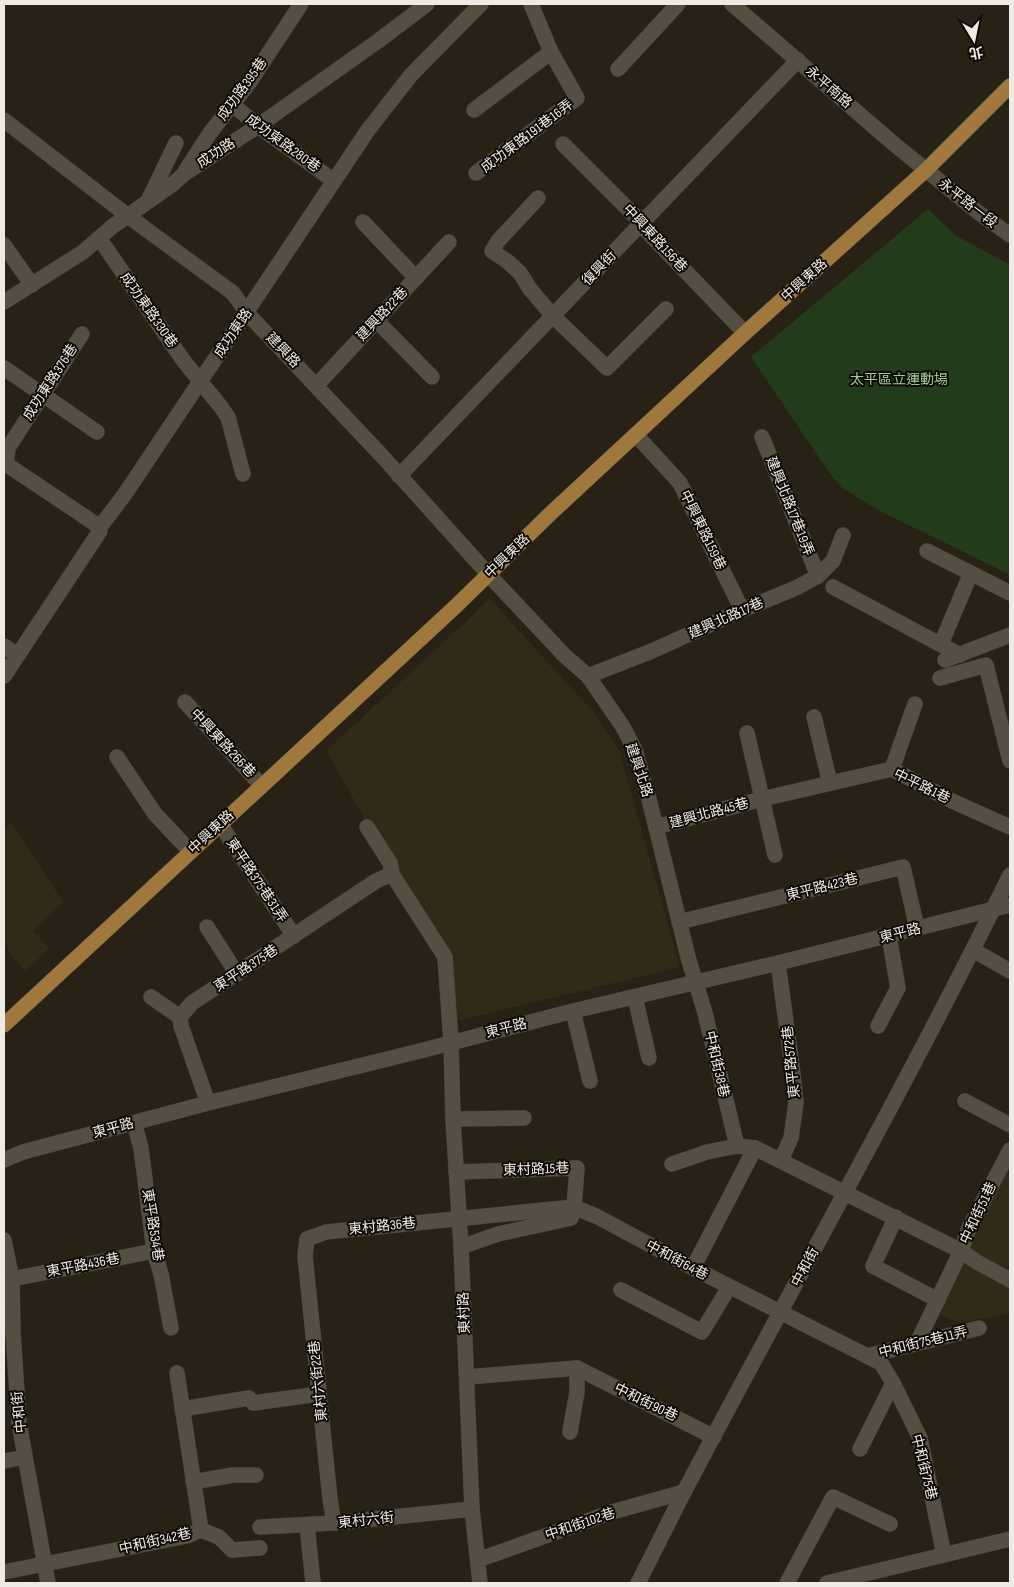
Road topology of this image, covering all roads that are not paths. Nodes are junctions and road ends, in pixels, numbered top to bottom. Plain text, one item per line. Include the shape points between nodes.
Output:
1 (301, 4) edge
2 (427, 4) edge
3 (481, 4) edge
4 (532, 4) edge
5 (678, 4) edge
6 (732, 4) edge
7 (551, 52) junction
8 (798, 60) junction
9 (618, 69) dead end
10 (1010, 86) edge
11 (232, 104) junction
12 (474, 110) dead end
13 (4, 120) edge
14 (258, 126) junction
15 (176, 143) dead end
16 (563, 144) dead end
17 (926, 170) junction
18 (476, 173) dead end
19 (184, 174) junction
20 (334, 181) junction
21 (538, 198) dead end
22 (147, 203) junction
23 (128, 216) junction
24 (363, 222) dead end
25 (640, 224) junction
26 (1010, 235) edge
27 (99, 238) junction
28 (449, 242) dead end
29 (4, 245) edge
30 (416, 278) junction
31 (32, 285) junction
32 (4, 302) edge
33 (666, 309) dead end
34 (247, 313) junction
35 (553, 316) junction
36 (376, 320) junction
37 (82, 334) dead end
38 (746, 334) junction
39 (4, 368) edge
40 (432, 377) dead end
41 (200, 382) junction
42 (316, 386) junction
43 (42, 394) junction
44 (97, 432) dead end
45 (636, 435) junction
46 (762, 437) dead end
47 (243, 474) dead end
48 (399, 476) junction
49 (100, 527) junction
50 (843, 536) dead end
51 (927, 551) dead end
52 (971, 573) junction
53 (488, 574) junction
54 (818, 576) junction
55 (834, 587) dead end
56 (1010, 593) edge
57 (742, 610) junction
58 (1010, 635) edge
59 (940, 644) junction
60 (4, 646) edge
61 (17, 655) junction
62 (4, 676) edge
63 (588, 676) junction
64 (940, 678) dead end
65 (185, 702) dead end
66 (915, 704) dead end
67 (814, 716) dead end
68 (1005, 716) edge
69 (747, 733) dead end
70 (117, 756) dead end
71 (1010, 761) edge
72 (892, 769) junction
73 (830, 784) junction
74 (262, 785) junction
75 (762, 799) junction
76 (220, 824) junction
77 (367, 827) dead end
78 (656, 827) junction
79 (1010, 827) edge
80 (190, 851) junction
81 (775, 856) dead end
82 (392, 874) junction
83 (1010, 875) edge
84 (1010, 905) edge
85 (994, 909) junction
86 (679, 922) junction
87 (207, 927) dead end
88 (917, 928) junction
89 (294, 936) junction
90 (889, 936) junction
91 (973, 950) junction
92 (778, 963) junction
93 (1010, 971) edge
94 (237, 974) junction
95 (696, 983) junction
96 (151, 997) dead end
97 (634, 997) junction
98 (573, 1011) junction
99 (180, 1017) junction
100 (4, 1025) edge
101 (878, 1026) dead end
102 (451, 1042) junction
103 (649, 1058) dead end
104 (590, 1081) dead end
105 (965, 1101) dead end
106 (208, 1103) junction
107 (524, 1118) dead end
108 (453, 1120) junction
109 (134, 1123) junction
110 (1010, 1124) edge
111 (737, 1146) junction
112 (756, 1148) junction
113 (1010, 1150) edge
114 (4, 1160) edge
115 (781, 1160) junction
116 (672, 1164) dead end
117 (456, 1172) junction
118 (845, 1192) junction
119 (574, 1207) junction
120 (896, 1217) junction
121 (458, 1218) junction
122 (307, 1239) joint
123 (4, 1240) edge
124 (461, 1246) junction
125 (154, 1250) junction
126 (961, 1251) junction
127 (693, 1268) junction
128 (12, 1279) junction
129 (1010, 1280) edge
130 (729, 1287) junction
131 (621, 1290) dead end
132 (938, 1300) junction
133 (781, 1312) junction
134 (171, 1328) dead end
135 (979, 1328) dead end
136 (8, 1334) edge
137 (917, 1343) junction
138 (867, 1356) junction
139 (576, 1368) junction
140 (177, 1373) dead end
141 (466, 1377) junction
142 (893, 1383) junction
143 (319, 1394) junction
144 (182, 1409) junction
145 (570, 1432) dead end
146 (714, 1437) junction
147 (860, 1450) dead end
148 (25, 1457) junction
149 (4, 1461) edge
150 (256, 1475) dead end
151 (193, 1482) junction
152 (684, 1492) junction
153 (472, 1509) junction
154 (334, 1523) junction
155 (890, 1524) dead end
156 (307, 1525) junction
157 (260, 1527) dead end
158 (201, 1530) junction
159 (1010, 1539) edge
160 (260, 1548) dead end
161 (944, 1555) junction
162 (478, 1560) junction
163 (44, 1564) junction
164 (4, 1572) edge
165 (48, 1583) edge
166 (313, 1583) edge
167 (480, 1583) edge
168 (638, 1583) edge
169 (787, 1583) edge
170 (828, 1583) edge

1 - 11 street, 成功路395巷
2 - 14 street, 成功路
3 - 20 street, 成功東路 via 410,75
4 - 7 street
5 - 9 street
6 - 8 street, 永平南路
7 - 12 street
7 - 18 street, 成功東路191巷16弄 via 577,98
8 - 17 street, 永平南路
8 - 25 street, 復興街
10 - 17 main road, 中興東路
11 - 14 street, 成功東路280巷
11 - 19 street, 成功路395巷
13 - 23 street, 建興路
14 - 19 street, 成功路
14 - 20 street, 成功東路280巷
15 - 22 street
16 - 25 street, 中興東路156巷
17 - 26 street, 永平路一段
17 - 38 main road, 中興東路
19 - 22 street, 成功路
20 - 34 street, 成功東路
21 - 35 street via 492,251 520,273
22 - 23 street, 成功路
23 - 27 street, 成功路
23 - 34 street, 建興路 via 233,293
24 - 30 street
25 - 35 street, 復興街
25 - 38 street, 中興東路156巷
27 - 31 street, 成功路
27 - 41 street, 成功東路330巷
28 - 30 street, 建興路22巷
29 - 31 street
30 - 36 street, 建興路22巷
31 - 32 street, 成功路
33 - 35 street via 607,368
34 - 41 street, 成功東路
34 - 42 street, 建興路
35 - 48 street, 復興街
36 - 40 street
36 - 42 street, 建興路22巷
37 - 43 street, 成功東路376巷
38 - 45 main road, 中興東路
39 - 43 street
41 - 47 street, 成功東路330巷 via 228,417
41 - 49 street, 成功東路
42 - 48 street, 建興路
43 - 44 street
43 - 49 street, 成功東路376巷 via 8,448 6,464
45 - 53 main road, 中興東路
45 - 57 street, 中興東路159巷 via 680,483
46 - 54 street, 建興北路17巷19弄
48 - 53 street, 建興路
49 - 61 street, 成功東路
50 - 54 street, 建興北路17巷 via 833,561
51 - 52 street
52 - 56 street
52 - 59 street
53 - 63 street, 建興北路
53 - 74 main road, 中興東路
54 - 57 street, 建興北路17巷
55 - 59 street
57 - 63 street, 建興北路17巷
58 - 59 street via 953,657
60 - 61 street
61 - 62 street, 成功東路
63 - 78 street, 建興北路 via 635,750
64 - 68 street via 986,665
65 - 74 street, 中興東路266巷
66 - 72 street
67 - 73 street
68 - 71 street
69 - 75 street, 建興北路45巷
70 - 80 street via 155,814
72 - 73 street, 中平路1巷
72 - 79 street, 中平路1巷
73 - 75 street, 建興北路45巷
74 - 76 main road, 中興東路
75 - 78 street, 建興北路45巷
75 - 81 street, 建興北路45巷
76 - 80 main road, 中興東路
76 - 89 street, 東平路375巷31弄
77 - 82 street via 390,863
78 - 86 street, 建興北路
80 - 100 main road, 中興東路
82 - 89 street, 東平路375巷
82 - 102 street via 445,957
83 - 85 street, 中和街
84 - 85 street, 東平路
85 - 88 street, 東平路
85 - 91 street, 中和街
86 - 88 street, 東平路423巷 via 903,867
86 - 95 street, 建興北路
87 - 94 street
88 - 90 street, 東平路
89 - 94 street, 東平路375巷
90 - 92 street, 東平路
90 - 101 street via 898,988
91 - 93 street
91 - 118 street, 中和街
92 - 95 street, 東平路
92 - 115 street, 東平路572巷 via 796,1102 791,1138
94 - 99 street, 東平路375巷 via 192,1003
95 - 97 street, 東平路
95 - 111 street, 中和街38巷
96 - 99 street
97 - 98 street, 東平路
97 - 103 street
98 - 102 street, 東平路
98 - 104 street
99 - 106 street
102 - 106 street, 東平路
102 - 108 street, 東村路
105 - 110 street
106 - 109 street, 東平路
107 - 108 street
108 - 117 street, 東村路
109 - 114 street, 東平路 via 22,1152
109 - 125 street, 東平路534巷 via 141,1148
111 - 112 street
111 - 116 street
112 - 115 street
112 - 127 street
113 - 126 street, 中和街51巷 via 969,1228
115 - 118 street
117 - 119 street, 東村路15巷 via 577,1168
117 - 121 street, 東村路
118 - 120 street, 中和街51巷
118 - 133 street, 中和街
119 - 121 street, 中和街64巷
119 - 124 street via 571,1218 498,1234
119 - 127 street, 中和街64巷
120 - 126 street, 中和街51巷
120 - 132 street via 873,1266
121 - 122 street, 東村路36巷 via 326,1232
121 - 124 street, 東村路
122 - 143 street, 東村六街22巷 via 305,1256
123 - 128 street, 中和街
124 - 141 street, 東村路
125 - 128 street, 東平路436巷
125 - 134 street, 東平路534巷
126 - 129 street, 中和街51巷
126 - 132 street, 中和街51巷
127 - 130 street, 中和街64巷
128 - 136 street, 中和街
130 - 131 street via 702,1332
130 - 133 street, 中和街64巷
132 - 137 street, 中和街51巷
133 - 138 street, 中和街75巷
133 - 146 street, 中和街
135 - 137 street, 中和街75巷11弄
136 - 148 street, 中和街
137 - 138 street, 中和街75巷11弄
138 - 142 street, 中和街75巷 via 881,1363
139 - 141 street
139 - 145 street via 577,1392
139 - 146 street, 中和街90巷
140 - 144 street
141 - 153 street, 東村路
142 - 147 street
142 - 161 street, 中和街75巷 via 920,1438
143 - 144 street
143 - 154 street, 東村六街22巷
144 - 151 street
146 - 152 street, 中和街
148 - 149 street
148 - 163 street, 中和街
150 - 151 street via 233,1475
151 - 158 street
152 - 162 street, 中和街102巷 via 612,1512
152 - 168 street, 中和街
153 - 154 street, 東村六街
153 - 162 street, 東村路
154 - 156 street, 東村六街
155 - 169 street via 833,1497
156 - 157 street, 東村六街
156 - 166 street
158 - 160 street, 中和街342巷 via 219,1537 232,1550
158 - 163 street, 中和街342巷 via 187,1536
159 - 161 street
161 - 170 street
162 - 167 street, 東村路
163 - 164 street, 中和街342巷
163 - 165 street, 中和街

